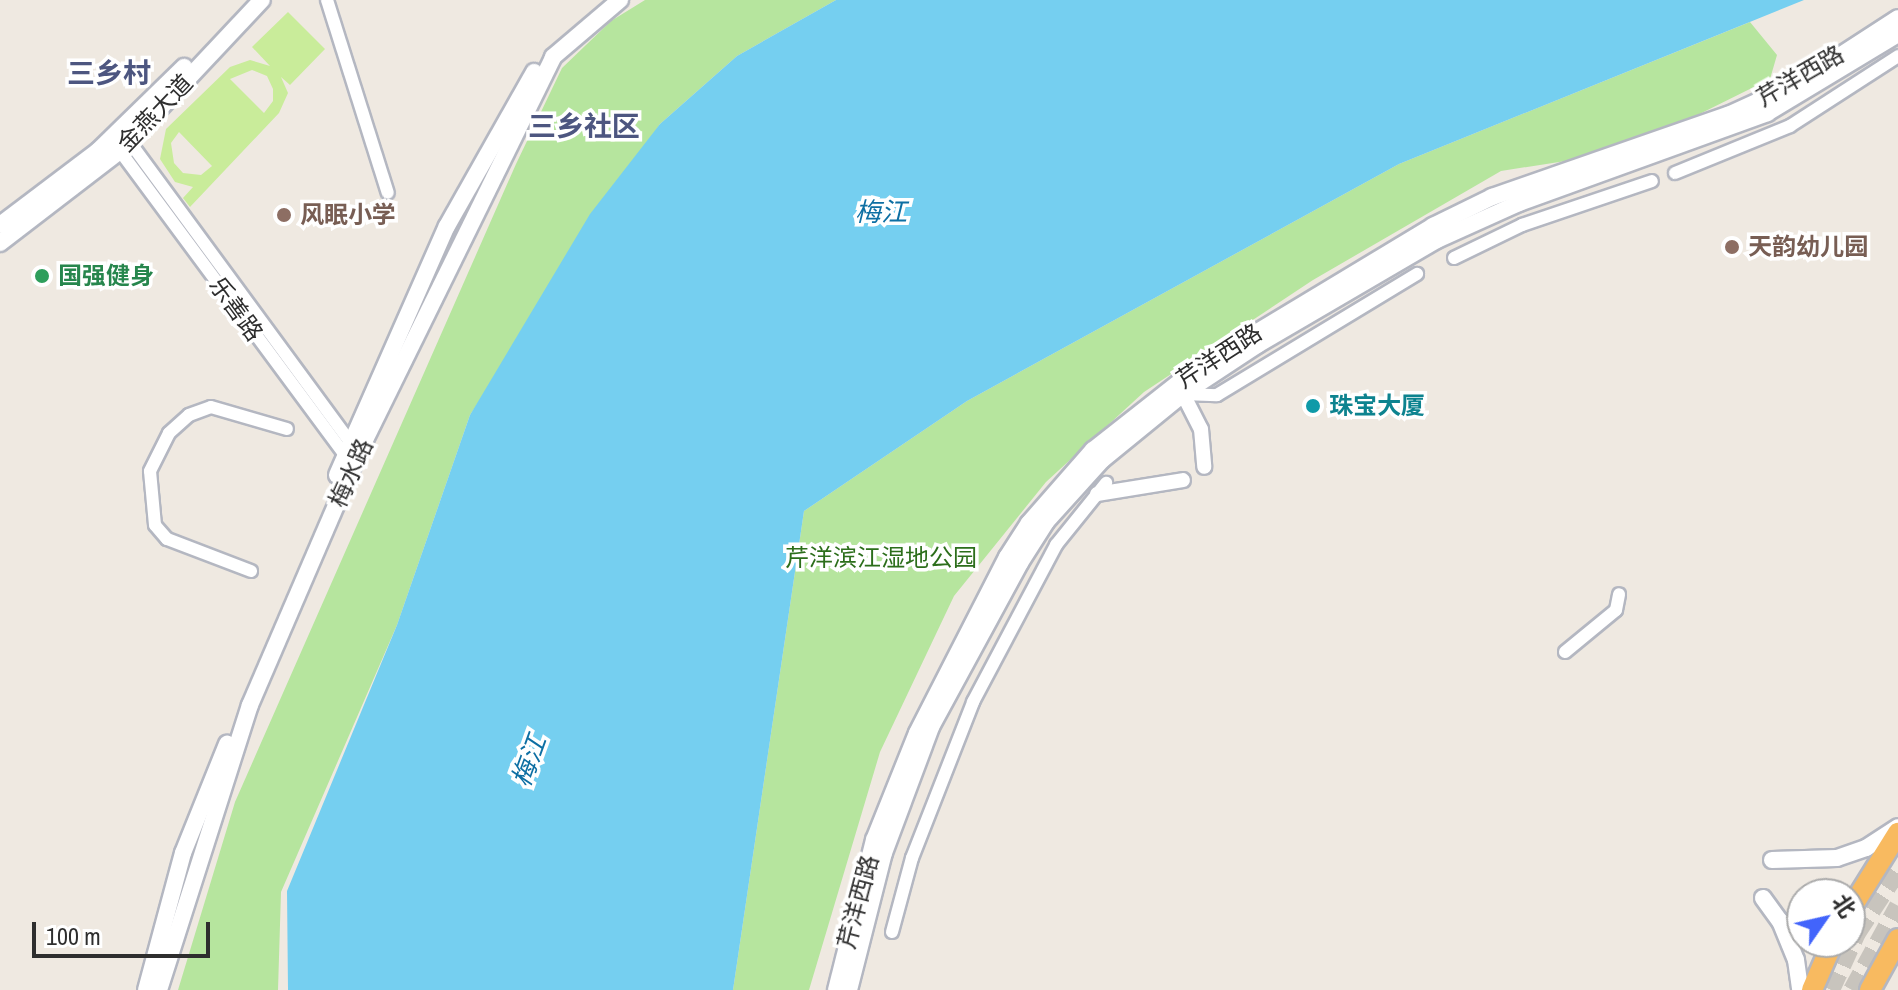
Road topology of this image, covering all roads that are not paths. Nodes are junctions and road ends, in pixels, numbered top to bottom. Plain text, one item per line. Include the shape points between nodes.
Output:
1 (249, 0) edge
2 (262, 0) edge
3 (327, 0) edge
4 (603, 0) edge
5 (620, 0) edge
6 (1898, 18) edge
7 (1898, 34) edge
8 (1898, 56) edge
9 (125, 146) junction
10 (1675, 173) dead end
11 (1652, 181) dead end
12 (388, 193) dead end
13 (0, 225) edge
14 (0, 243) edge
15 (1454, 258) dead end
16 (1417, 274) dead end
17 (1183, 394) junction
18 (287, 429) dead end
19 (352, 454) junction
20 (1204, 467) dead end
21 (1183, 480) dead end
22 (1101, 488) joint
23 (251, 571) dead end
24 (1619, 594) dead end
25 (1565, 652) dead end
26 (1895, 837) edge
27 (1772, 860) dead end
28 (1898, 871) edge
29 (1866, 884) edge
30 (1763, 898) dead end
31 (892, 932) dead end
32 (1898, 939) edge
33 (1826, 958) edge
34 (146, 990) edge
35 (159, 990) edge
36 (836, 990) edge
37 (849, 990) edge
38 (1800, 990) edge
39 (1812, 990) edge
40 (1870, 990) edge

1 - 13 main road, 金燕大道 via 133,119
2 - 9 main road, 金燕大道
3 - 12 street
4 - 19 main road, 梅水路 via 562,30 543,57 447,226
5 - 19 main road, 梅水路 via 553,57
6 - 36 main road, 芹洋西路 via 1798,83 1728,115 1492,197 1446,219 1196,369 1093,450 1044,504 1007,557 917,733 874,840
7 - 17 main road, 芹洋西路 via 1767,113 1451,233
8 - 10 street via 1790,126
9 - 14 main road, 金燕大道
9 - 19 street, 乐善路
11 - 15 street via 1522,225
16 - 17 street via 1217,395
17 - 20 street via 1201,429
17 - 37 main road, 芹洋西路 via 1102,460 1046,522 1020,563 931,727 884,853
18 - 23 street via 211,407 189,415 169,433 150,471 155,525 167,539
19 - 34 main road, 梅水路 via 183,853
19 - 35 main road, 梅水路 via 250,705
21 - 22 street
22 - 31 street via 1056,545 973,702 912,858
24 - 25 street via 1616,610
26 - 27 main road via 1837,858
26 - 28 highway
26 - 29 highway
30 - 38 main road via 1793,952
32 - 40 highway
33 - 39 highway

